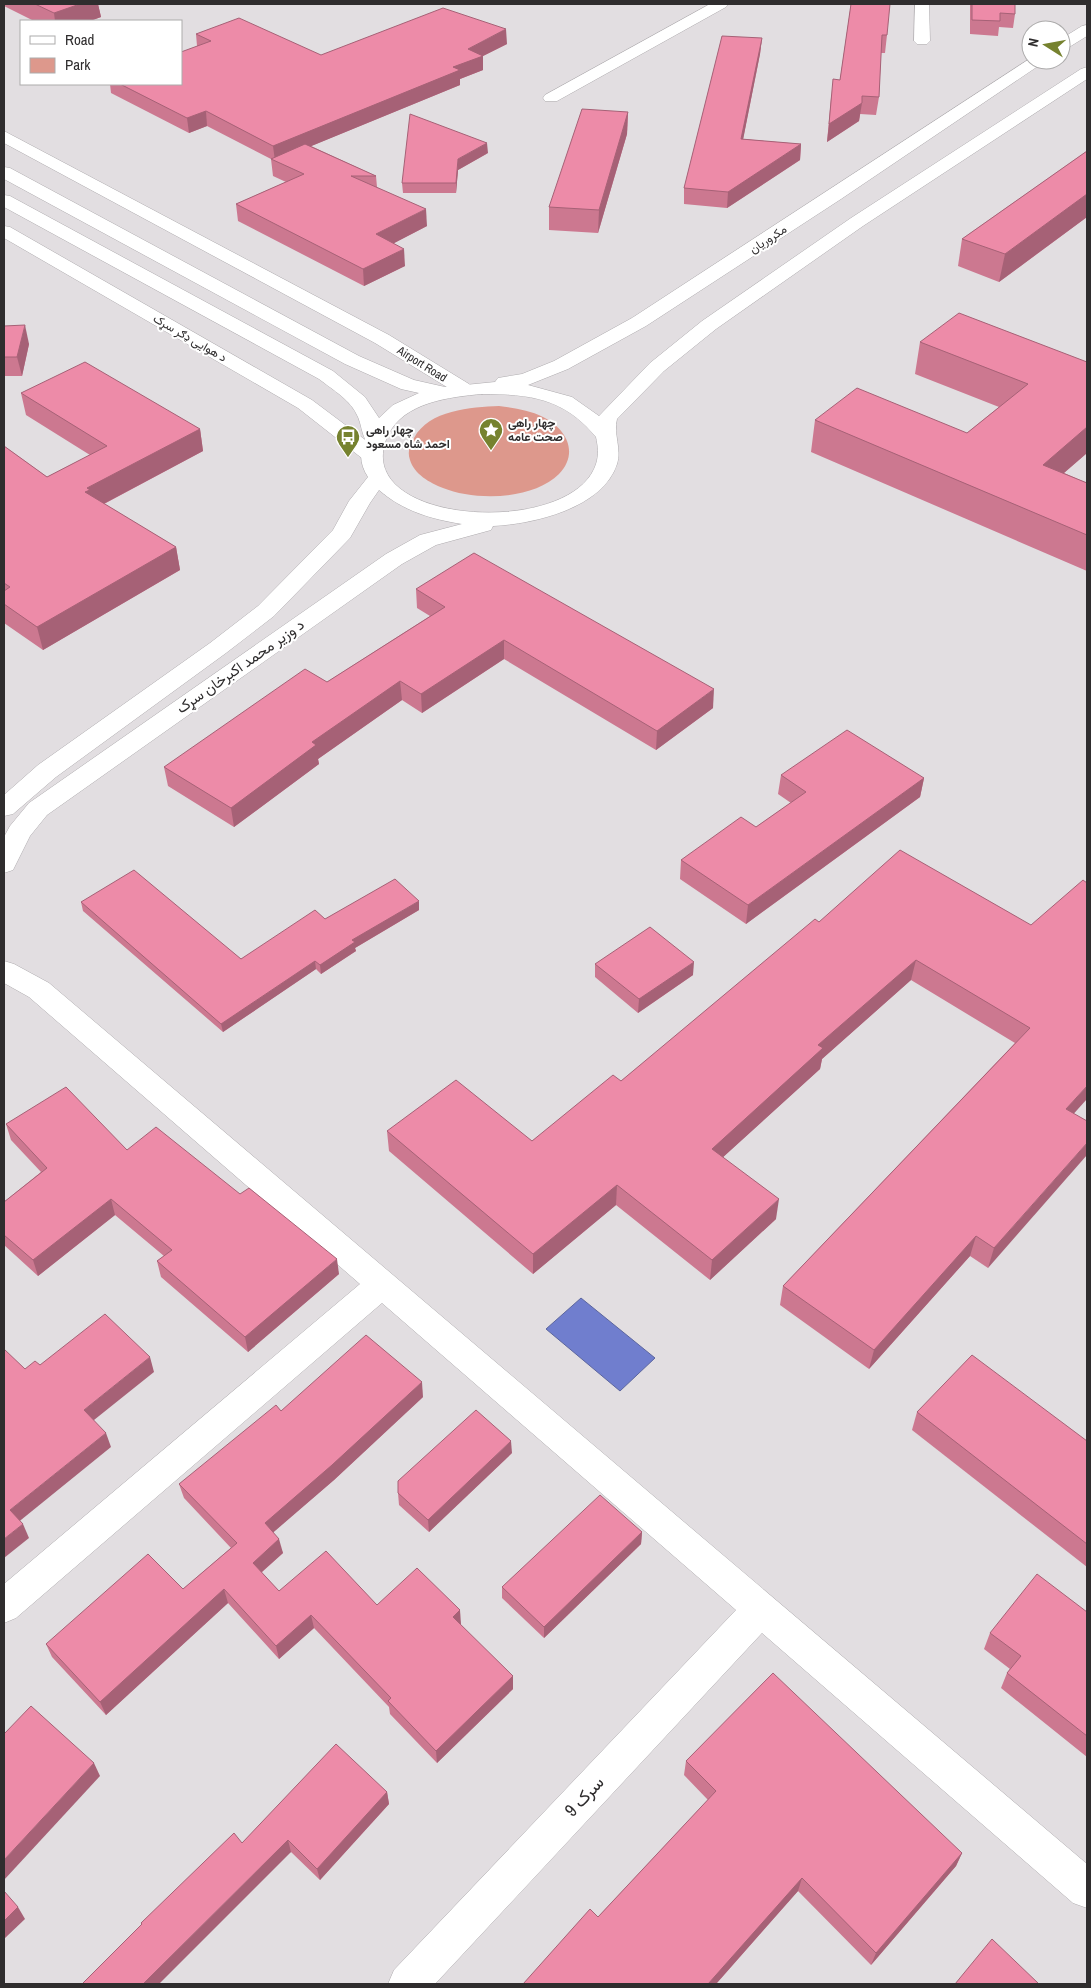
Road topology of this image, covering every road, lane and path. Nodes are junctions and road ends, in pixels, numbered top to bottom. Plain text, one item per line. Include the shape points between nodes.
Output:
1 (721, 4) edge
2 (922, 4) edge
3 (1087, 29) edge
4 (1071, 39) edge
5 (922, 41) dead end
6 (1024, 70) edge
7 (1087, 72) edge
8 (551, 98) dead end
9 (4, 136) edge
10 (4, 172) edge
11 (4, 200) edge
12 (4, 231) edge
13 (462, 389) junction
14 (605, 435) junction
15 (372, 446) junction
16 (378, 478) junction
17 (511, 518) junction
18 (4, 808) edge
19 (4, 864) edge
20 (4, 971) edge
21 (382, 1285) junction
22 (4, 1606) edge
23 (761, 1609) junction
24 (1087, 1889) edge
25 (408, 1984) edge

1 - 8 main road
2 - 5 main road
3 - 4 main road
6 - 13 main road, مکروریان via 639,322 561,365 526,379
7 - 14 main road via 1028,114 867,216 691,338 640,381 606,419
9 - 13 main road, Airport Road via 382,339
10 - 13 main road via 352,360 408,385
11 - 15 main road via 326,375 360,401 371,420
12 - 15 main road, د هوایی ډګر سړک via 305,404 357,443
13 - 14 main road via 522,388 559,398 588,414
13 - 15 main road via 412,403 388,418
14 - 17 main road via 609,452 604,470 591,487 561,505
15 - 16 main road
16 - 17 main road via 398,497 430,512 469,519
16 - 18 main road, د وزیر محمد اکبرخان سړک via 342,533 266,611 48,770
17 - 19 main road, د وزیر محمد اکبرخان سړک via 428,540 387,564 38,809 19,832
20 - 21 main road via 39,990
21 - 22 main road
21 - 23 main road
23 - 24 main road
23 - 25 main road, سرک 9

